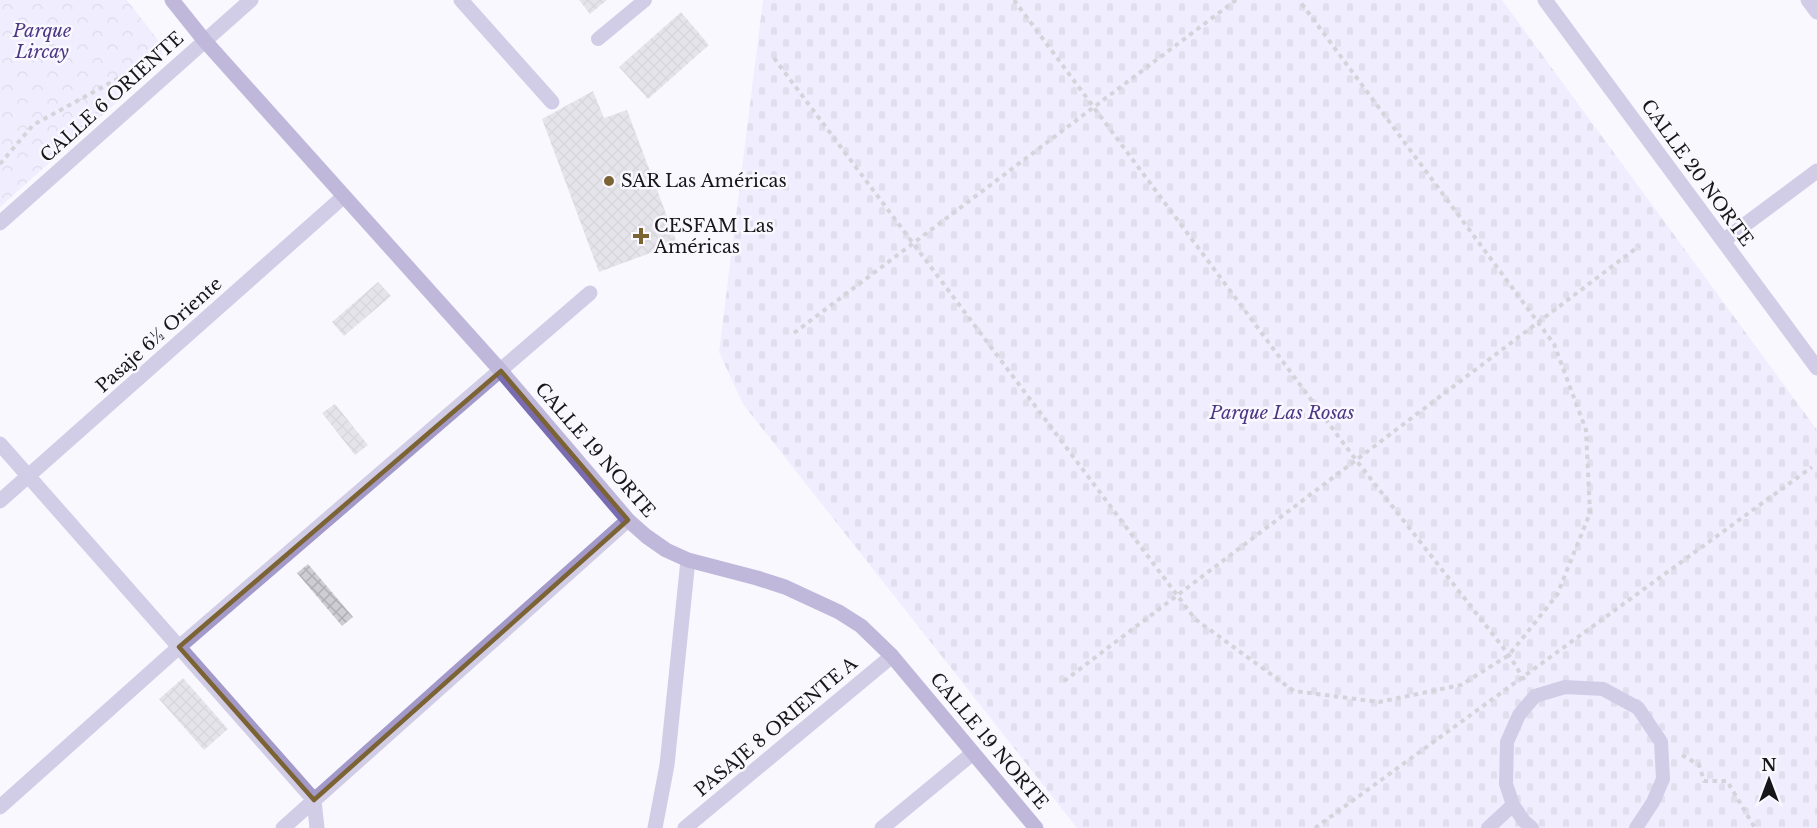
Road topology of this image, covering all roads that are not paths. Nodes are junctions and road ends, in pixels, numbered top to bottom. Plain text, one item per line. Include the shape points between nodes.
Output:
1 (172, 0) edge
2 (251, 0) edge
3 (461, 0) edge
4 (645, 0) edge
5 (1545, 0) edge
6 (1808, 0) edge
7 (1817, 12) edge
8 (598, 39) dead end
9 (204, 40) junction
10 (552, 102) dead end
11 (1817, 171) edge
12 (343, 197) junction
13 (0, 223) edge
14 (1723, 241) junction
15 (590, 293) dead end
16 (1817, 368) edge
17 (501, 371) junction
18 (0, 444) edge
19 (28, 476) junction
20 (0, 501) edge
21 (628, 520) junction
22 (688, 560) junction
23 (179, 647) junction
24 (892, 656) junction
25 (973, 753) junction
26 (314, 800) junction
27 (1513, 805) junction
28 (0, 807) edge
29 (283, 828) edge
30 (317, 828) edge
31 (655, 828) edge
32 (685, 828) edge
33 (882, 828) edge
34 (1036, 828) edge
35 (1488, 828) edge
36 (1532, 828) edge
37 (1636, 828) edge

1 - 9 street, CALLE 19 NORTE
2 - 9 street, CALLE 6 ORIENTE
3 - 10 street
4 - 8 lane
5 - 14 street, CALLE 20 NORTE
6 - 7 street
9 - 12 street, CALLE 19 NORTE
9 - 13 street, CALLE 6 ORIENTE
11 - 14 street
12 - 17 street, CALLE 19 NORTE
12 - 19 street, Pasaje 6½ Oriente
14 - 16 street, CALLE 20 NORTE
15 - 17 street
17 - 21 street, CALLE 19 NORTE
17 - 23 street
18 - 19 street
19 - 20 street, Pasaje 6½ Oriente
19 - 23 street
21 - 22 street, CALLE 19 NORTE via 660,546
21 - 26 street
22 - 24 street, CALLE 19 NORTE via 813,598 861,626
22 - 31 street via 668,765
23 - 26 street
23 - 28 street
24 - 25 street, CALLE 19 NORTE
24 - 32 street, PASAJE 8 ORIENTE A
25 - 33 street
25 - 34 street, CALLE 19 NORTE
26 - 29 street
26 - 30 street
27 - 35 lane
27 - 36 lane
27 - 37 lane via 1506,784 1507,742 1519,715 1535,696 1565,687 1603,689 1638,708 1661,742 1663,779

